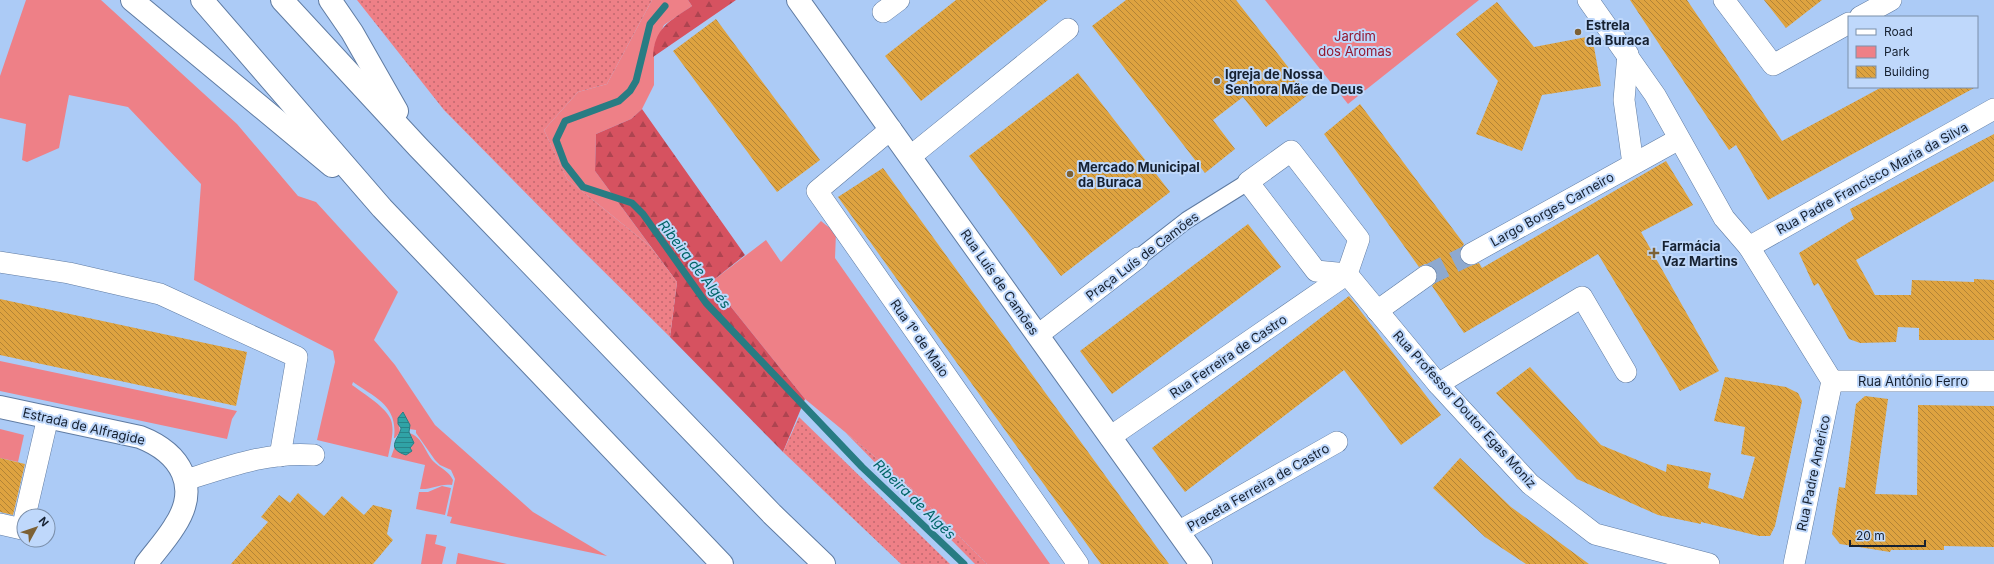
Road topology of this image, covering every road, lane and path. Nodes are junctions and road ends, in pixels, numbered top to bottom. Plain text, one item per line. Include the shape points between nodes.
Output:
1 (132, 0) edge
2 (202, 0) edge
3 (282, 0) edge
4 (330, 0) edge
5 (798, 0) edge
6 (1588, 0) edge
7 (1724, 0) edge
8 (1891, 0) edge
9 (1862, 16) edge
10 (1848, 24) edge
11 (1068, 29) dead end
12 (1628, 54) junction
13 (1994, 109) edge
14 (891, 129) junction
15 (1679, 139) junction
16 (418, 147) junction
17 (911, 156) junction
18 (1633, 164) junction
19 (1248, 182) junction
20 (382, 208) junction
21 (1749, 247) junction
22 (1471, 254) tunnel mouth
23 (1138, 258) joint
24 (0, 262) edge
25 (1347, 274) junction
26 (1426, 276) tunnel mouth
27 (1377, 312) junction
28 (1038, 335) junction
29 (1626, 372) dead end
30 (1832, 381) junction
31 (1994, 381) edge
32 (1438, 384) junction
33 (0, 407) edge
34 (48, 417) junction
35 (1110, 437) junction
36 (1337, 442) dead end
37 (314, 455) dead end
38 (280, 456) junction
39 (186, 480) junction
40 (27, 508) edge
41 (0, 524) edge
42 (16, 528) edge
43 (1178, 532) junction
44 (146, 564) edge
45 (722, 564) edge
46 (824, 564) edge
47 (1078, 564) edge
48 (1201, 564) edge
49 (1709, 564) edge
50 (1794, 564) edge

1 - 20 main road
2 - 20 main road
3 - 16 main road
4 - 16 main road via 352,32
5 - 14 main road, Rua Luís de Camões
6 - 12 street
7 - 10 street via 1773,65
8 - 9 street
11 - 17 street
12 - 15 street via 1655,95
12 - 18 street via 1624,100
13 - 21 street, Rua Padre Francisco Maria da Silva
14 - 17 main road, Rua Luís de Camões
14 - 47 street, Rua 1º de Maio via 817,191
15 - 18 street, Largo Borges Carneiro
15 - 21 street via 1724,218
16 - 46 main road via 766,508
17 - 28 main road, Rua Luís de Camões
18 - 22 street, Largo Borges Carneiro
19 - 23 street, Praça Luís de Camões via 1187,220
19 - 25 street via 1316,271
19 - 25 street via 1290,151 1359,239
20 - 45 main road
21 - 30 street
23 - 28 street, Praça Luís de Camões
24 - 38 street via 69,273 160,294 297,357
25 - 27 street, Rua Professor Doutor Egas Moniz
25 - 35 street, Rua Ferreira de Castro
26 - 27 street
27 - 32 street, Rua Professor Doutor Egas Moniz
28 - 35 main road, Rua Luís de Camões
29 - 32 street via 1582,297
30 - 31 street, Rua António Ferro
30 - 50 street, Rua Padre Américo
32 - 49 street, Rua Professor Doutor Egas Moniz via 1530,484 1595,534
33 - 34 main road, Estrada de Alfragide
34 - 39 main road, Estrada de Alfragide via 153,442 175,458
34 - 40 street
35 - 43 main road, Rua Luís de Camões
36 - 43 street, Praceta Ferreira de Castro
37 - 38 street
38 - 39 street via 243,461
39 - 44 main road via 187,491 181,515
41 - 42 street
43 - 48 main road, Rua Luís de Camões

